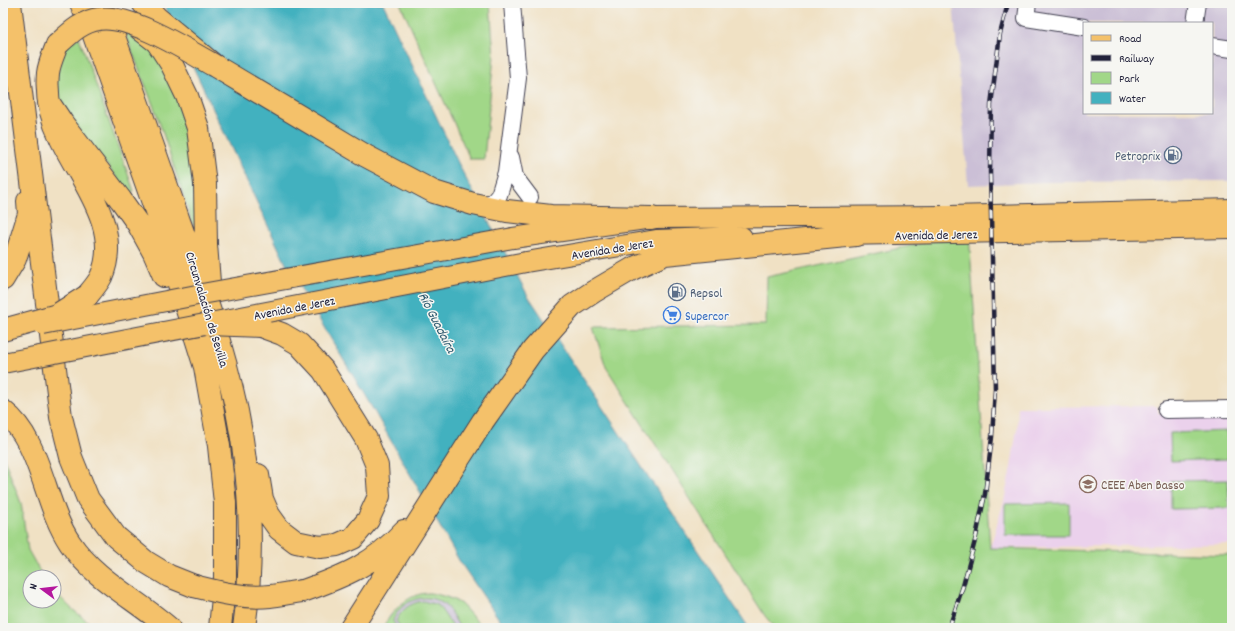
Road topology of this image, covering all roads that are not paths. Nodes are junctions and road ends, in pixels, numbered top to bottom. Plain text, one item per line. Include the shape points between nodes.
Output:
1 (10, 3) edge
2 (81, 3) edge
3 (102, 3) edge
4 (144, 3) edge
5 (512, 3) edge
6 (1198, 3) edge
7 (1027, 10) edge
8 (1195, 22) edge
9 (136, 25) junction
10 (1083, 27) edge
11 (1213, 46) edge
12 (1232, 49) edge
13 (215, 66) junction
14 (49, 103) junction
15 (23, 118) junction
16 (509, 150) junction
17 (530, 197) dead end
18 (480, 206) junction
19 (1232, 210) edge
20 (652, 218) junction
21 (1232, 228) edge
22 (856, 235) junction
23 (3, 279) edge
24 (210, 318) junction
25 (3, 330) edge
26 (3, 333) edge
27 (3, 363) edge
28 (1232, 409) edge
29 (237, 410) junction
30 (1166, 410) dead end
31 (3, 411) edge
32 (219, 446) junction
33 (433, 498) junction
34 (169, 628) edge
35 (220, 628) edge
36 (244, 628) edge
37 (351, 628) edge

1 - 15 highway
2 - 32 highway, Circunvalación de Sevilla via 156,211 205,367
3 - 24 highway, Circunvalación de Sevilla via 156,154
4 - 13 highway via 157,18
5 - 16 street via 518,78
6 - 8 street
7 - 10 street
9 - 13 highway, bridge
9 - 14 highway, bridge via 118,20 99,19 77,27 57,44 48,73
9 - 24 highway via 157,42 172,65 198,128 205,184
11 - 12 street
13 - 18 highway via 366,156 434,192
14 - 25 highway, bridge via 60,138 100,212 106,232 107,256 101,277 87,296 57,315
14 - 32 highway via 138,224 154,253 174,301
15 - 23 highway via 28,214 15,259
15 - 33 highway, bridge via 39,228 61,417 71,457 88,499 116,537 146,562 169,576 194,586 240,596 269,596 303,590 360,568 390,546
16 - 17 street via 515,177
16 - 18 street via 499,195 493,202
18 - 20 highway via 551,216
19 - 20 main road, Avenida de Jerez via 949,216
20 - 26 main road, Avenida de Jerez, bridge via 513,238
21 - 22 main road, Avenida de Jerez
22 - 24 main road, Avenida de Jerez, bridge via 656,240
22 - 33 highway via 665,254 632,269 593,292 572,306 533,350
24 - 27 main road, Avenida de Jerez, bridge
24 - 29 highway, Circunvalación de Sevilla
24 - 29 highway, bridge via 260,326 282,334 299,344 323,370 366,439 377,466 379,496 368,520 353,538 337,545 320,547 296,542 279,529 262,499 252,438
28 - 30 street
29 - 36 highway, Circunvalación de Sevilla via 249,525 249,572
31 - 34 highway via 22,433 34,456 54,512 74,548 108,583
32 - 35 highway, Circunvalación de Sevilla via 225,503 226,577
33 - 37 highway

